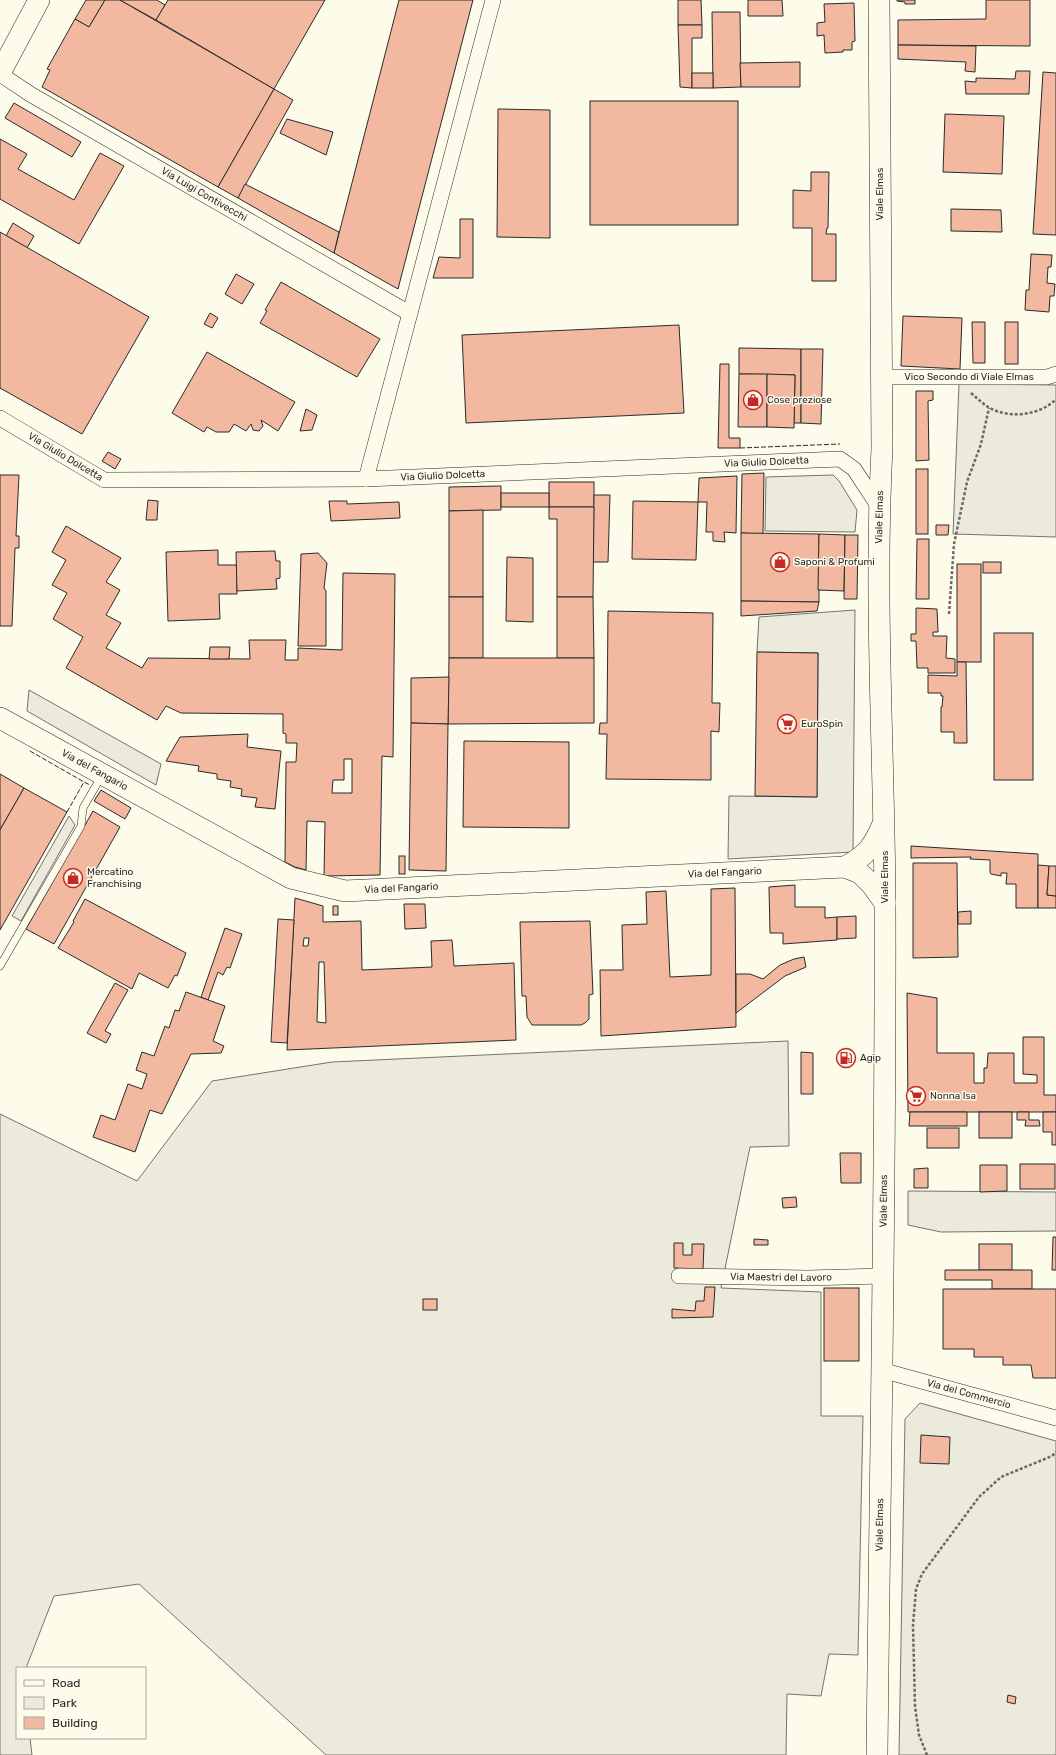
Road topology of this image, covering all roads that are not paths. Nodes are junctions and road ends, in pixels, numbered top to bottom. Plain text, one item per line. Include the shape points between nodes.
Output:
1 (40, 0) edge
2 (493, 0) edge
3 (879, 0) edge
4 (0, 73) edge
5 (409, 313) junction
6 (1056, 374) edge
7 (881, 377) junction
8 (0, 418) edge
9 (366, 479) junction
10 (879, 507) junction
11 (0, 718) edge
12 (102, 775) junction
13 (884, 822) junction
14 (845, 867) junction
15 (885, 903) junction
16 (0, 966) edge
17 (680, 1276) dead end
18 (883, 1276) junction
19 (881, 1370) junction
20 (1056, 1418) edge
21 (878, 1755) edge

1 - 4 main road
2 - 5 street
3 - 7 main road, Viale Elmas
4 - 5 street, Via Luigi Contivecchi via 30,94
5 - 9 street
6 - 7 street, Vico Secondo di Viale Elmas via 1047,377
7 - 10 main road, Viale Elmas via 882,448
8 - 9 street, Via Giulio Dolcetta via 104,480
9 - 10 street, Via Giulio Dolcetta via 840,459 854,469
10 - 13 main road, Viale Elmas
11 - 12 main road, Via del Fangario
12 - 14 main road, Via del Fangario via 291,878 345,891
12 - 16 lane via 83,808 81,826
13 - 14 main road, Via del Fangario via 875,842 862,858
13 - 15 main road, Viale Elmas
14 - 15 main road, Via del Fangario via 860,873
15 - 18 main road, Viale Elmas
17 - 18 street, Via Maestri del Lavoro
18 - 19 main road, Viale Elmas
19 - 20 street, Via del Commercio
19 - 21 main road, Viale Elmas

